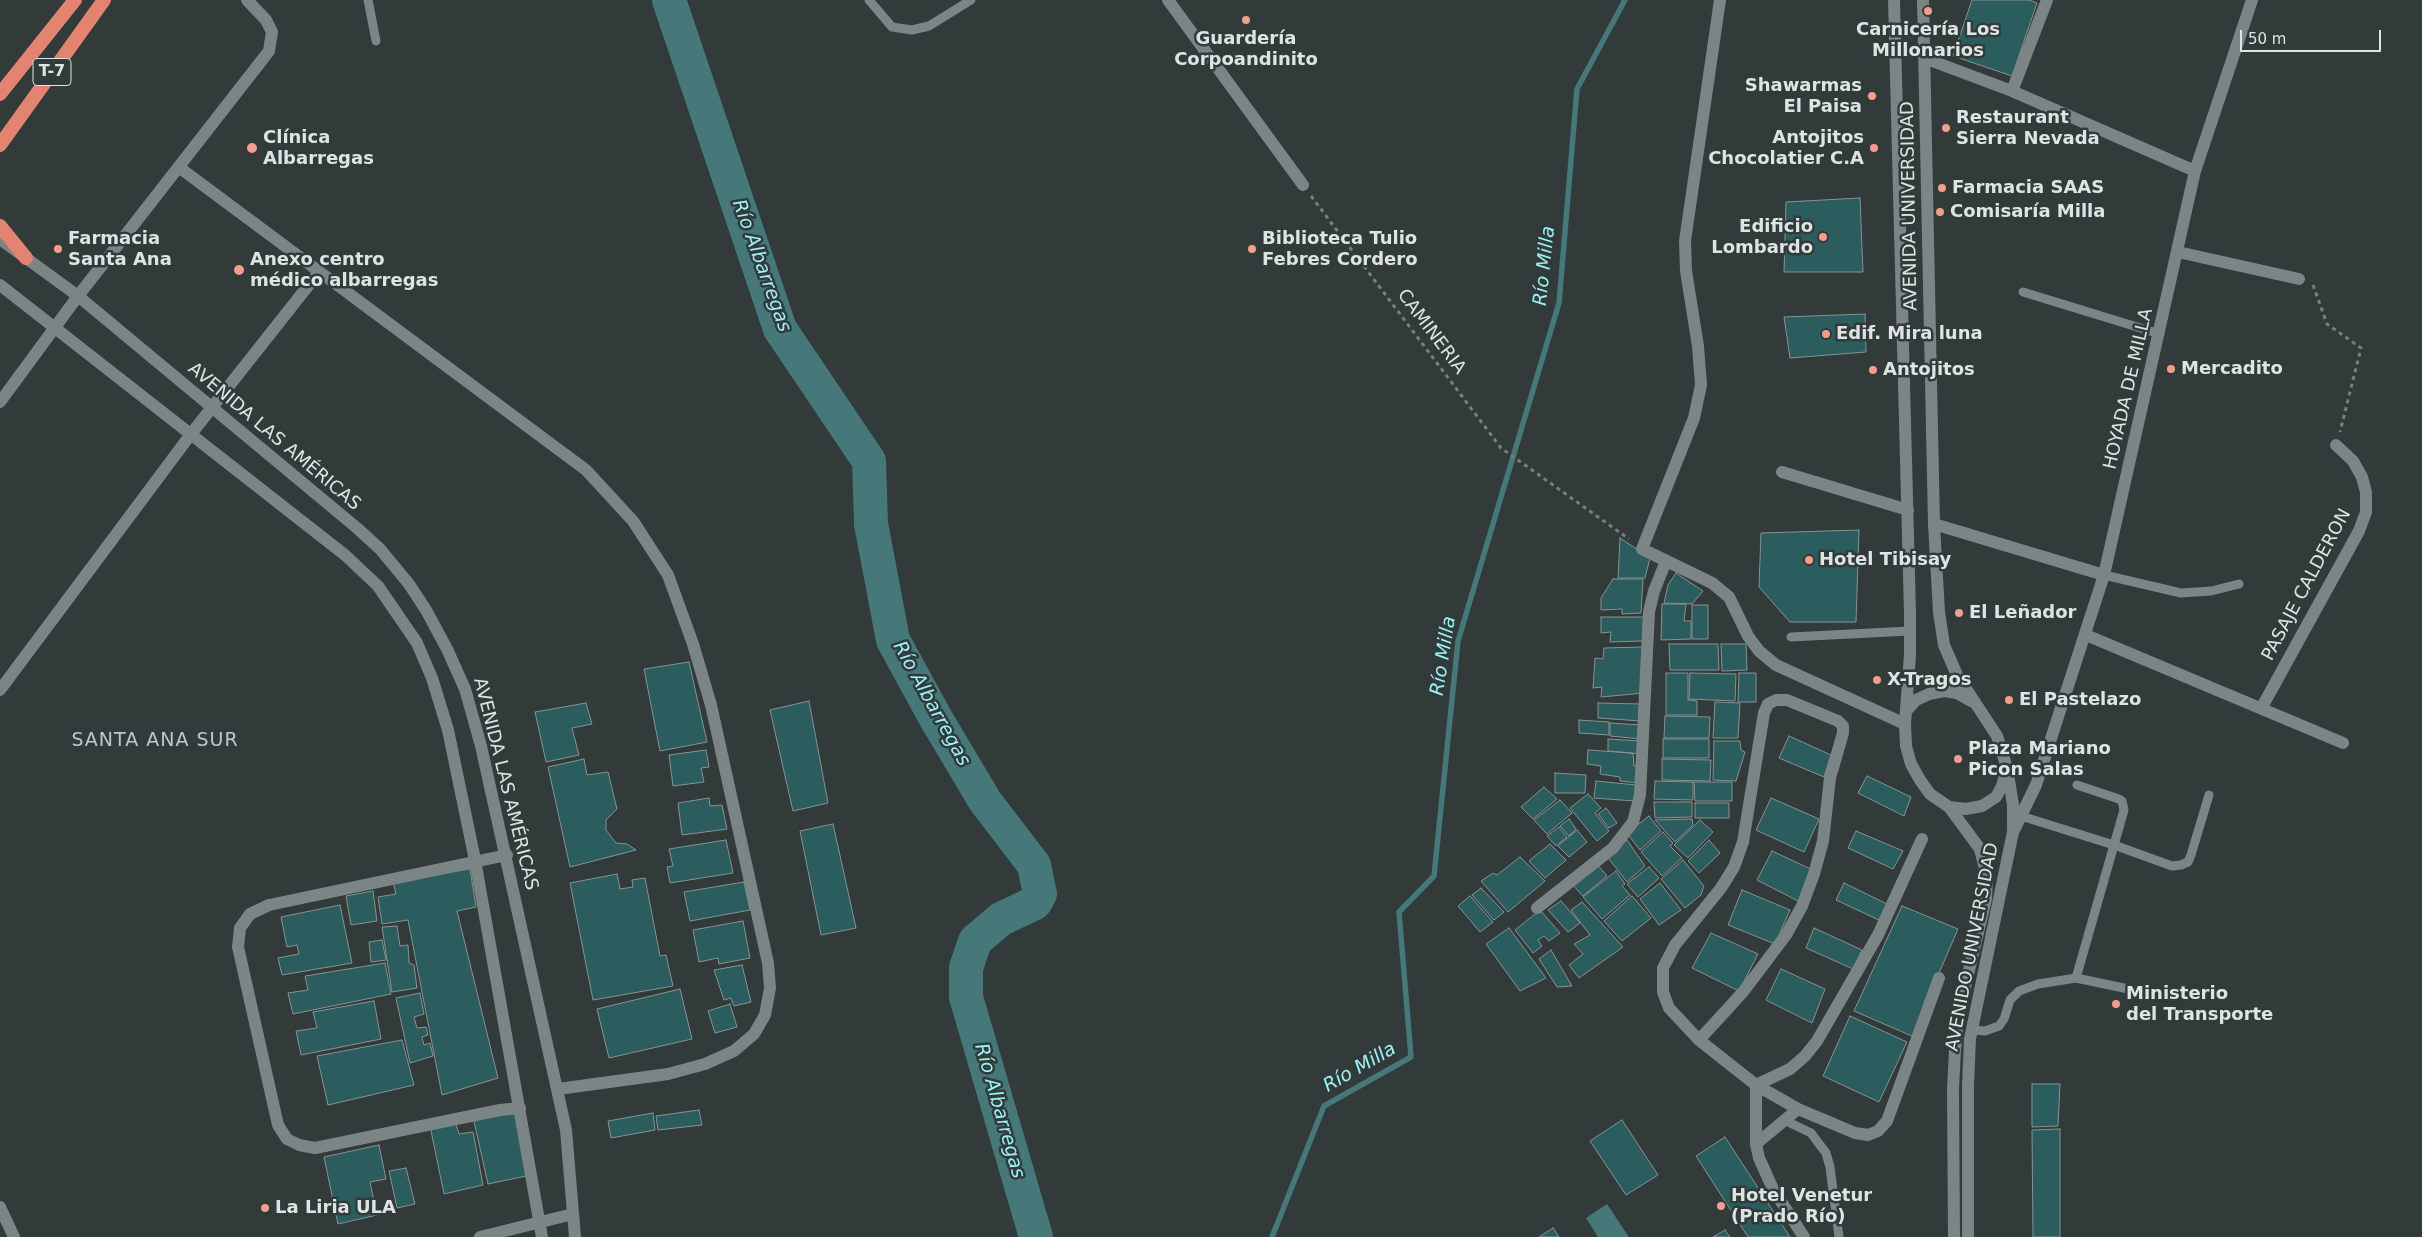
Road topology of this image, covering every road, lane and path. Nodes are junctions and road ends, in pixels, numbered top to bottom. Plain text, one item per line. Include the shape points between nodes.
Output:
1 (75, 0) edge
2 (104, 0) edge
3 (247, 0) edge
4 (368, 0) edge
5 (869, 0) edge
6 (971, 0) edge
7 (1168, 0) edge
8 (1720, 0) edge
9 (1894, 0) edge
10 (1923, 0) edge
11 (2047, 0) edge
12 (2252, 0) edge
13 (376, 41) dead end
14 (1924, 58) junction
15 (2012, 90) junction
16 (0, 94) edge
17 (0, 145) edge
18 (180, 168) junction
19 (2195, 171) junction
20 (1302, 185) joint
21 (0, 226) edge
22 (0, 239) edge
23 (2178, 252) junction
24 (26, 258) junction
25 (319, 272) junction
26 (2299, 279) joint
27 (0, 285) edge
28 (2022, 292) dead end
29 (78, 296) junction
30 (56, 328) junction
31 (2160, 334) junction
32 (0, 402) edge
33 (212, 408) junction
34 (191, 434) junction
35 (2336, 445) joint
36 (1782, 472) dead end
37 (1908, 510) junction
38 (1934, 524) junction
39 (1642, 548) junction
40 (1666, 561) junction
41 (2104, 575) junction
42 (2239, 584) dead end
43 (1910, 631) junction
44 (2086, 635) junction
45 (1791, 637) dead end
46 (0, 690) edge
47 (1976, 703) junction
48 (2262, 707) junction
49 (1907, 710) junction
50 (1905, 724) junction
51 (2343, 743) dead end
52 (2007, 768) junction
53 (2077, 785) dead end
54 (2209, 795) dead end
55 (1949, 807) junction
56 (2021, 816) junction
57 (2013, 832) junction
58 (1922, 839) dead end
59 (2114, 845) junction
60 (506, 854) junction
61 (475, 860) junction
62 (1538, 908) dead end
63 (1939, 978) dead end
64 (2076, 978) junction
65 (2138, 991) dead end
66 (1972, 1030) junction
67 (1699, 1040) junction
68 (1756, 1085) junction
69 (558, 1089) junction
70 (520, 1108) junction
71 (1798, 1109) junction
72 (1784, 1120) junction
73 (1756, 1144) junction
74 (0, 1207) edge
75 (573, 1214) junction
76 (540, 1222) junction
77 (14, 1237) edge
78 (480, 1237) edge
79 (542, 1237) edge
80 (575, 1237) edge
81 (1804, 1237) edge
82 (1839, 1237) edge
83 (1954, 1237) edge
84 (1968, 1237) edge

1 - 16 highway, T-7
2 - 17 highway, T-7
3 - 18 street via 266,20 272,32 270,51
4 - 13 lane
5 - 6 lane via 892,27 912,30 929,26
7 - 20 street
8 - 39 street via 1685,241 1701,385 1694,418
9 - 37 street, AVENIDO UNIVERSIDAD
10 - 14 street, AVENIDA UNIVERSIDAD
11 - 15 street
12 - 19 street, HOYADA DE MILLA
14 - 15 street
14 - 38 street, AVENIDA UNIVERSIDAD
15 - 19 street
18 - 25 street
18 - 29 street
19 - 23 street, HOYADA DE MILLA
20 - 39 path, CAMINERIA via 1501,448
21 - 24 highway
22 - 24 street, AVENIDA LAS AMÉRICAS
23 - 26 street
23 - 31 street, HOYADA DE MILLA
24 - 29 street, AVENIDA LAS AMÉRICAS
25 - 33 street
25 - 69 street via 586,470 633,521 668,576 711,705 768,964 770,988 765,1015 754,1034 734,1051 705,1064 668,1074
26 - 35 path via 2315,286 2327,324 2361,348
27 - 30 street
28 - 31 lane
29 - 30 street
29 - 33 street, AVENIDA LAS AMÉRICAS
30 - 32 street
30 - 34 street
31 - 41 street, HOYADA DE MILLA
33 - 34 street
33 - 60 street, AVENIDA LAS AMÉRICAS via 363,533 409,584 447,649 465,689
34 - 46 street
34 - 61 street via 345,555 378,586 397,612 417,644 432,678 448,730
35 - 48 street, PASAJE CALDERON via 2353,461 2362,477 2366,512 2359,531
36 - 37 street
37 - 43 street, AVENIDO UNIVERSIDAD
38 - 41 street
38 - 47 street, AVENIDA UNIVERSIDAD via 1944,645 1957,675
39 - 40 street
40 - 50 street via 1712,582 1728,597 1748,636 1759,651 1776,665
40 - 62 street via 1649,612 1640,795 1634,822 1613,848
41 - 42 lane via 2181,593 2211,591
41 - 44 street, HOYADA DE MILLA
43 - 45 lane
43 - 49 street, AVENIDO UNIVERSIDAD
44 - 48 street
44 - 56 street, HOYADA DE MILLA via 2036,785
47 - 49 street via 1957,693 1944,691 1916,700
47 - 52 street, AVENIDO UNIVERSIDAD via 1996,736
48 - 51 street
49 - 50 street, AVENIDO UNIVERSIDAD
50 - 55 street, AVENIDO UNIVERSIDAD via 1911,764 1930,794
52 - 55 street via 1996,797 1982,806 1966,809
52 - 57 street, AVENIDO UNIVERSIDAD via 2013,805
53 - 59 lane via 2122,801 2124,810
54 - 59 lane via 2188,862 2172,866
55 - 83 street, AVENIDO UNIVERSIDAD via 1980,849 1987,877 1986,899 1959,1012 1955,1050
56 - 57 street, HOYADA DE MILLA
56 - 59 lane
57 - 66 street, AVENIDO UNIVERSIDAD
58 - 68 street via 1878,935 1832,1018 1804,1056 1790,1069
59 - 64 lane
60 - 61 street
60 - 69 street, AVENIDA LAS AMÉRICAS
61 - 70 street
61 - 70 street via 269,905 250,914 240,928 238,947 278,1125 287,1139 299,1146 315,1148
63 - 71 street via 1887,1120 1878,1131 1868,1135 1855,1133
64 - 65 lane
64 - 66 lane via 2038,984 2019,991 2010,1000 2004,1019 1998,1026
66 - 84 street, AVENIDO UNIVERSIDAD via 1968,1086
67 - 67 street via 1669,1008 1663,992 1663,968 1675,945 1734,867 1743,842 1764,713 1768,704 1787,700 1843,726 1830,778 1823,842 1811,882 1786,935 1743,992
67 - 68 street
68 - 71 street
68 - 73 street
69 - 75 street, AVENIDA LAS AMÉRICAS via 566,1130
70 - 76 street
71 - 72 street
72 - 73 street
72 - 82 lane via 1811,1134 1826,1152
73 - 81 street via 1768,1180
74 - 77 street
75 - 76 street
75 - 80 street, AVENIDA LAS AMÉRICAS
76 - 78 street
76 - 79 street

